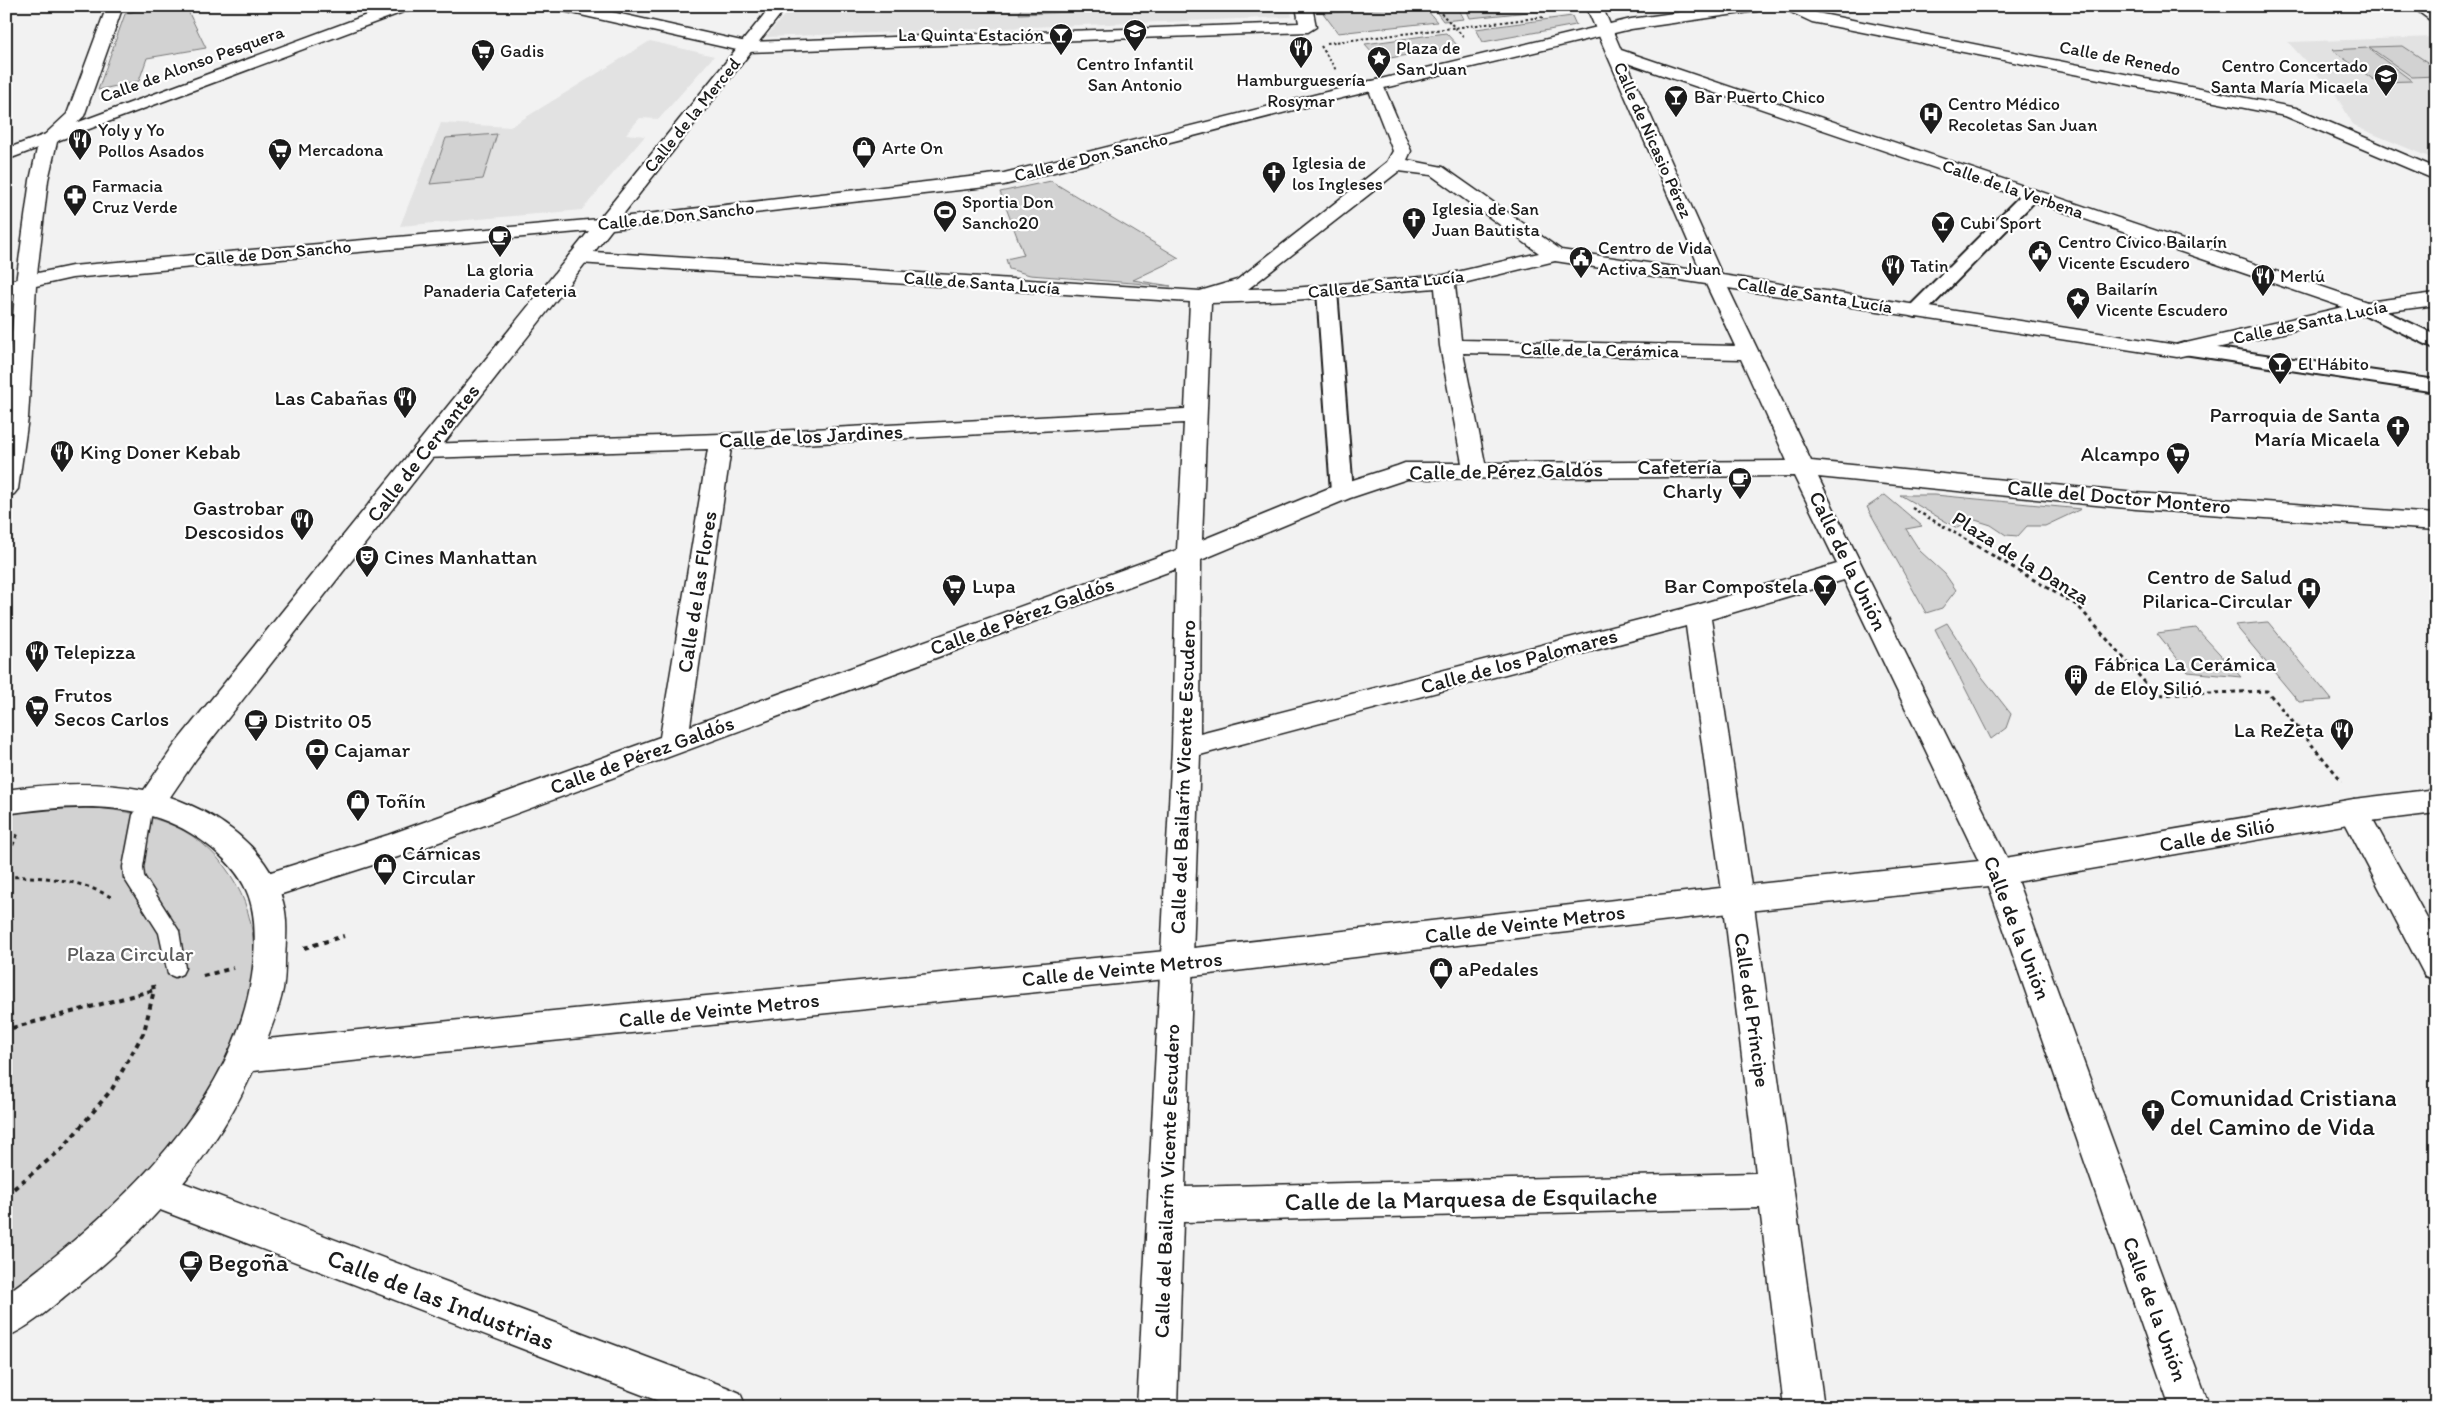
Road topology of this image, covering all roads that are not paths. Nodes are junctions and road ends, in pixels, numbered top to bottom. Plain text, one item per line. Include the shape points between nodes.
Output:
1 (115, 6) edge
2 (406, 6) edge
3 (563, 6) edge
4 (779, 6) edge
5 (1304, 6) edge
6 (1594, 6) edge
7 (1757, 6) edge
8 (1789, 6) edge
9 (2419, 6) edge
10 (2436, 17) edge
11 (1605, 31) junction
12 (746, 47) junction
13 (1615, 54) junction
14 (1375, 86) junction
15 (48, 140) junction
16 (6, 155) edge
17 (1395, 165) junction
18 (2436, 175) edge
19 (2031, 195) junction
20 (605, 224) junction
21 (1555, 255) junction
22 (578, 258) junction
23 (1263, 271) junction
24 (1714, 279) junction
25 (1444, 281) junction
26 (16, 286) edge
27 (1327, 292) junction
28 (1292, 294) junction
29 (1201, 297) junction
30 (2436, 299) edge
31 (2366, 308) junction
32 (1916, 311) junction
33 (2436, 343) edge
34 (1451, 346) junction
35 (2184, 349) junction
36 (1749, 353) junction
37 (2436, 386) edge
38 (1197, 415) junction
39 (721, 441) junction
40 (424, 451) junction
41 (1802, 468) junction
42 (1475, 471) junction
43 (6, 489) edge
44 (1342, 492) junction
45 (2436, 522) edge
46 (1189, 555) junction
47 (1851, 569) junction
48 (1697, 614) junction
49 (674, 744) junction
50 (1186, 748) junction
51 (2436, 801) edge
52 (6, 802) edge
53 (151, 802) junction
54 (2361, 810) junction
55 (1999, 872) junction
56 (263, 887) junction
57 (1738, 899) junction
58 (1176, 964) junction
59 (2436, 966) edge
60 (175, 968) dead end
61 (244, 1057) junction
62 (156, 1190) junction
63 (1776, 1190) junction
64 (1166, 1206) junction
65 (6, 1318) edge
66 (726, 1407) edge
67 (1157, 1407) edge
68 (1804, 1407) edge
69 (2190, 1407) edge

1 - 15 street via 75,116
2 - 15 street, Calle de Alonso Pesquera
3 - 12 street
4 - 12 street, Calle de la Merced
5 - 12 street via 1308,27
6 - 11 street, Calle de Nicasio Pérez
7 - 11 street via 1631,24
8 - 18 street, Calle de Renedo via 1812,17 2290,112
9 - 10 street
11 - 13 street, Calle de Nicasio Pérez
11 - 14 street
12 - 20 street, Calle de la Merced
13 - 19 street, Calle de la Verbena
13 - 24 street, Calle de Nicasio Pérez
14 - 17 street via 1402,151
14 - 20 street, Calle de Don Sancho via 1004,179
15 - 16 street, Calle de Alonso Pesquera
15 - 26 street
17 - 21 street via 1436,171
17 - 23 street
19 - 31 street, Calle de la Verbena
19 - 32 street
20 - 22 street, Calle de Cervantes
20 - 26 street, Calle de Don Sancho via 147,264 58,275
21 - 24 street, Calle de Santa Lucía
21 - 25 street, Calle de Santa Lucía
22 - 29 street, Calle de Santa Lucía
22 - 40 street, Calle de Cervantes
23 - 28 street via 1269,283
23 - 29 street via 1244,284
24 - 32 street, Calle de Santa Lucía
24 - 36 street, Calle de Nicasio Pérez
25 - 27 street, Calle de Santa Lucía
25 - 34 street
26 - 43 street via 17,418
27 - 28 street, Calle de Santa Lucía
27 - 44 street
28 - 29 street, Calle de Santa Lucía
29 - 38 street, Calle del Bailarín Vicente Escudero
30 - 31 street, Calle de Santa Lucía
31 - 33 street, Calle de la Verbena
31 - 35 street, Calle de Santa Lucía
32 - 35 street, Calle de Santa Lucía via 2177,351
34 - 36 street, Calle de la Cerámica
34 - 42 street
35 - 37 street, Calle de Santa Lucía
36 - 41 street, Calle de Nicasio Pérez
38 - 39 street, Calle de los Jardines
38 - 46 street, Calle del Bailarín Vicente Escudero
39 - 40 street, Calle de los Jardines
39 - 49 street, Calle de las Flores
40 - 53 street, Calle de Cervantes via 186,751
41 - 42 street, Calle de Pérez Galdós
41 - 45 street, Calle del Doctor Montero via 2136,501
41 - 47 street, Calle de la Unión
42 - 44 street, Calle de Pérez Galdós via 1405,471
44 - 46 street, Calle de Pérez Galdós
46 - 49 street, Calle de Pérez Galdós
46 - 50 street, Calle del Bailarín Vicente Escudero
47 - 48 street, Calle de los Palomares
47 - 55 street, Calle de la Unión
48 - 50 street, Calle de los Palomares
48 - 57 street, Calle del Príncipe
49 - 56 street, Calle de Pérez Galdós via 392,846
50 - 58 street, Calle del Bailarín Vicente Escudero
51 - 54 street, Calle de Silió
52 - 53 street via 34,797 90,795
53 - 56 street via 188,816 218,834 242,858
53 - 60 lane via 142,814 134,878 170,931
54 - 55 street, Calle de Silió
54 - 59 street
55 - 57 street, Calle de Veinte Metros
55 - 69 street, Calle de la Unión
56 - 61 street via 272,927 268,986
57 - 58 street, Calle de Veinte Metros
57 - 63 street, Calle del Príncipe
58 - 61 street, Calle de Veinte Metros
58 - 64 street, Calle del Bailarín Vicente Escudero
61 - 62 street via 212,1117
62 - 65 street via 84,1260
62 - 66 street, Calle de las Industrias
63 - 64 street, Calle de la Marquesa de Esquilache
63 - 68 street, Calle del Príncipe
64 - 67 street, Calle del Bailarín Vicente Escudero

